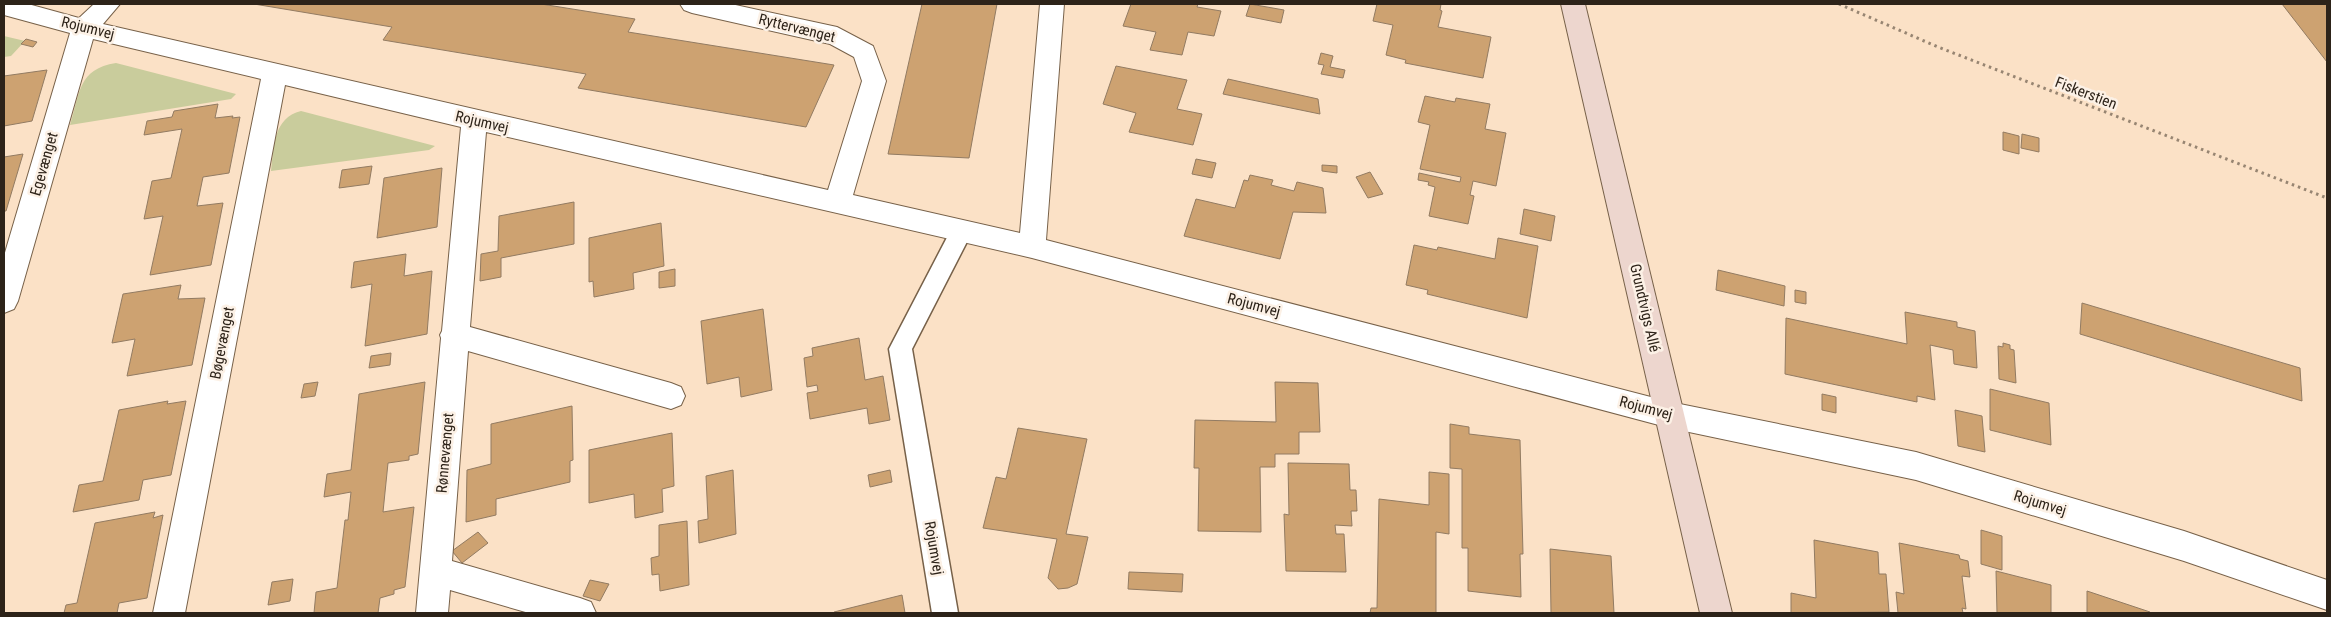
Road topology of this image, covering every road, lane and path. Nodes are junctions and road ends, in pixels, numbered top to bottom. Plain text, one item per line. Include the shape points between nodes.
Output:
1 (108, 4) edge
2 (692, 4) edge
3 (1052, 4) edge
4 (1573, 4) edge
5 (1839, 4) edge
6 (4, 6) edge
7 (84, 28) junction
8 (274, 73) junction
9 (474, 120) junction
10 (2327, 198) edge
11 (838, 201) junction
12 (962, 230) junction
13 (1032, 247) junction
14 (4, 301) edge
15 (454, 335) junction
16 (671, 396) dead end
17 (1670, 415) junction
18 (436, 570) junction
19 (2327, 595) edge
20 (169, 613) edge
21 (432, 613) edge
22 (580, 613) edge
23 (946, 613) edge
24 (1716, 613) edge

1 - 7 street
2 - 11 street, Ryttervænget via 837,36 864,52 874,81
3 - 13 street
4 - 17 street, Grundtvigs Allé
5 - 10 path, Fiskerstien via 1938,47
6 - 7 street, Rojumvej
7 - 8 street, Rojumvej
7 - 14 street, Egevænget
8 - 9 street, Rojumvej
8 - 20 street, Bøgevænget
9 - 11 street, Rojumvej
9 - 15 street, Rønnevænget
11 - 12 street, Rojumvej
12 - 13 street, Rojumvej
12 - 23 lane, Rojumvej via 900,349
13 - 17 street, Rojumvej
15 - 16 street
15 - 18 street, Rønnevænget
17 - 19 street, Rojumvej via 1916,466 2184,546
17 - 24 street, Grundtvigs Allé
18 - 21 street, Rønnevænget
18 - 22 street

